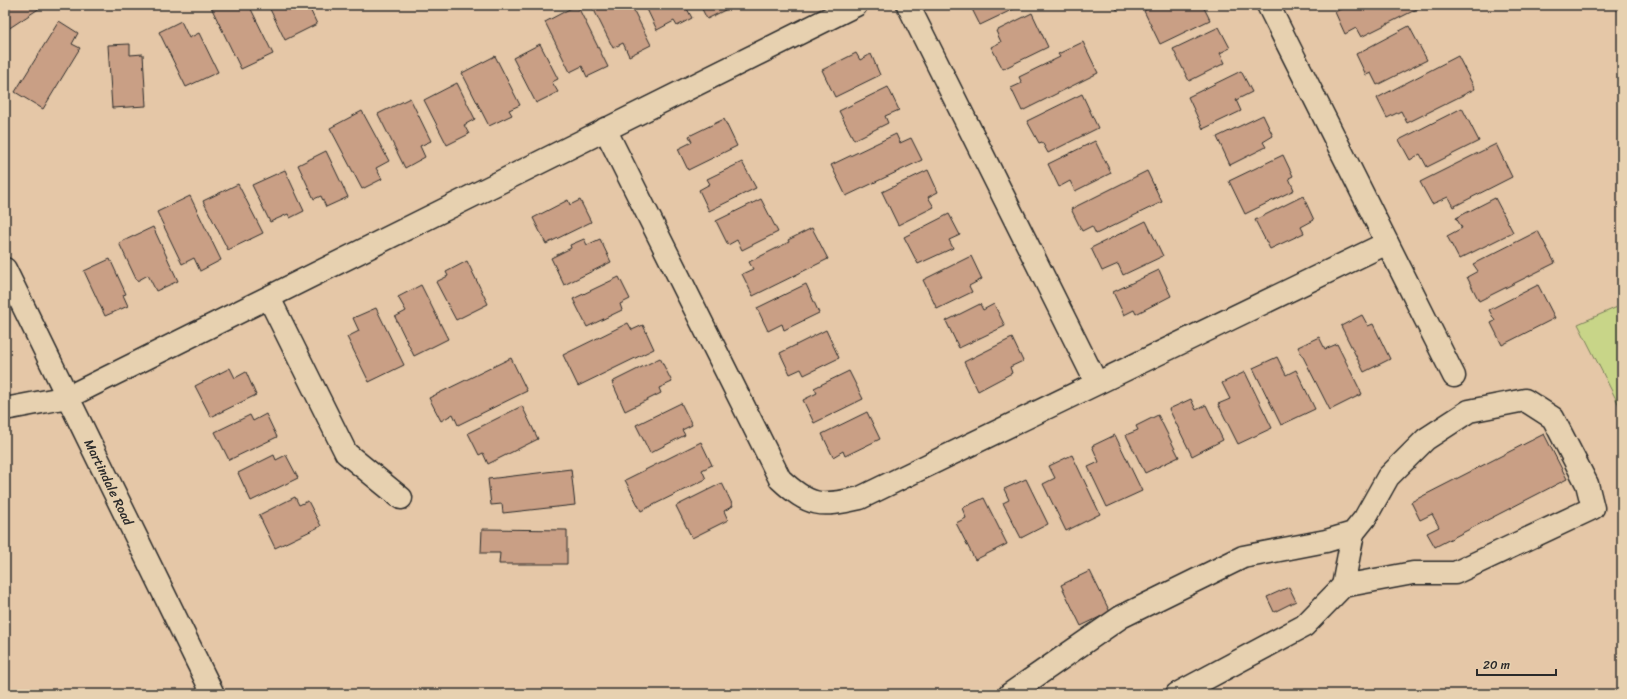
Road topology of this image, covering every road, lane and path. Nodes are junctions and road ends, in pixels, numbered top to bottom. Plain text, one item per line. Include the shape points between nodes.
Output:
1 (856, 5) edge
2 (908, 5) edge
3 (1268, 5) edge
4 (605, 129) junction
5 (1387, 243) junction
6 (5, 269) edge
7 (269, 298) junction
8 (1454, 376) dead end
9 (1096, 382) junction
10 (68, 397) junction
11 (5, 409) edge
12 (401, 498) dead end
13 (1353, 533) junction
14 (1344, 586) junction
15 (213, 694) edge
16 (1010, 694) edge
17 (1177, 694) edge

1 - 4 street
2 - 9 street
3 - 5 street
4 - 7 street
4 - 9 street via 780,479 796,494 811,503 838,503 860,498
5 - 8 street
5 - 9 street
6 - 10 street, Martindale Road
7 - 10 street
7 - 12 street via 346,453
10 - 11 street
10 - 15 street, Martindale Road
13 - 14 street
13 - 14 street via 1365,518 1388,477 1426,439 1469,411 1525,400 1553,418 1587,484 1593,508 1455,573 1413,573
13 - 16 street via 1326,542 1243,557 1121,617
14 - 17 street via 1304,626

